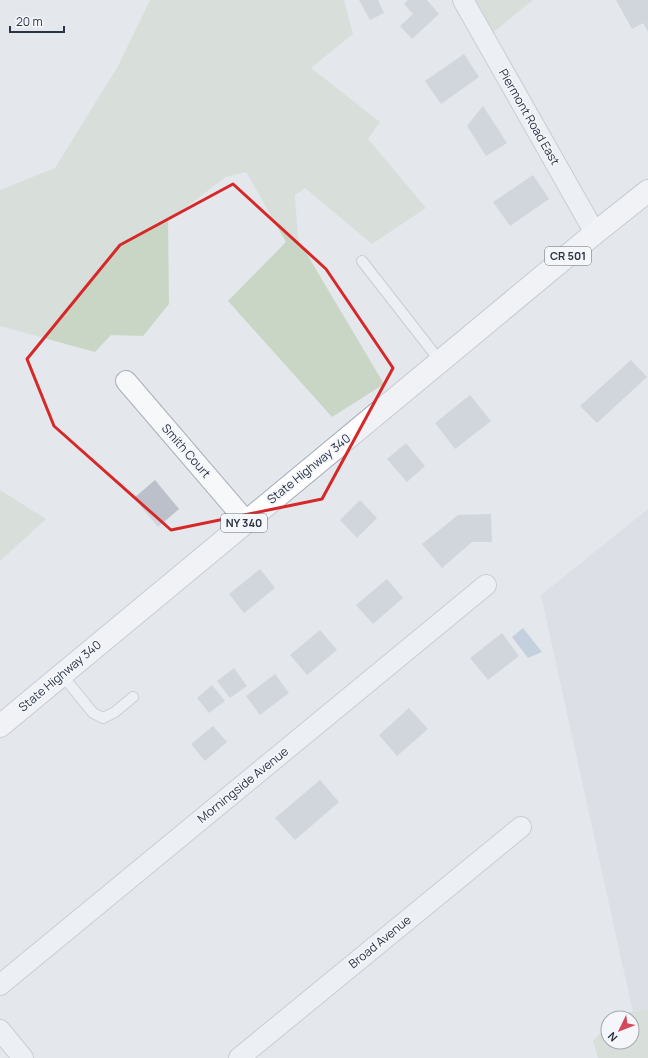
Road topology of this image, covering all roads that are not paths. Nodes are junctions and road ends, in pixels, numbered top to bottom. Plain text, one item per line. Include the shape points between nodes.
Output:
1 (463, 0) edge
2 (648, 191) edge
3 (595, 233) junction
4 (362, 261) dead end
5 (489, 321) joint
6 (440, 361) junction
7 (126, 381) dead end
8 (246, 521) junction
9 (486, 585) dead end
10 (62, 674) junction
11 (133, 697) dead end
12 (0, 726) edge
13 (521, 826) dead end
14 (0, 985) edge
15 (0, 1030) edge
16 (23, 1058) edge
17 (239, 1058) edge

1 - 3 street, Piermont Road East
2 - 3 main road, CR 501
3 - 5 main road, CR 501
4 - 6 lane
5 - 6 main road, State Highway 340 / NY 340
6 - 8 main road, State Highway 340 / NY 340
7 - 8 street, Smith Court
8 - 10 main road, State Highway 340 / NY 340
9 - 14 street, Morningside Avenue
10 - 11 lane via 93,713 103,718
10 - 12 main road, State Highway 340 / NY 340
13 - 17 street, Broad Avenue
15 - 16 street

